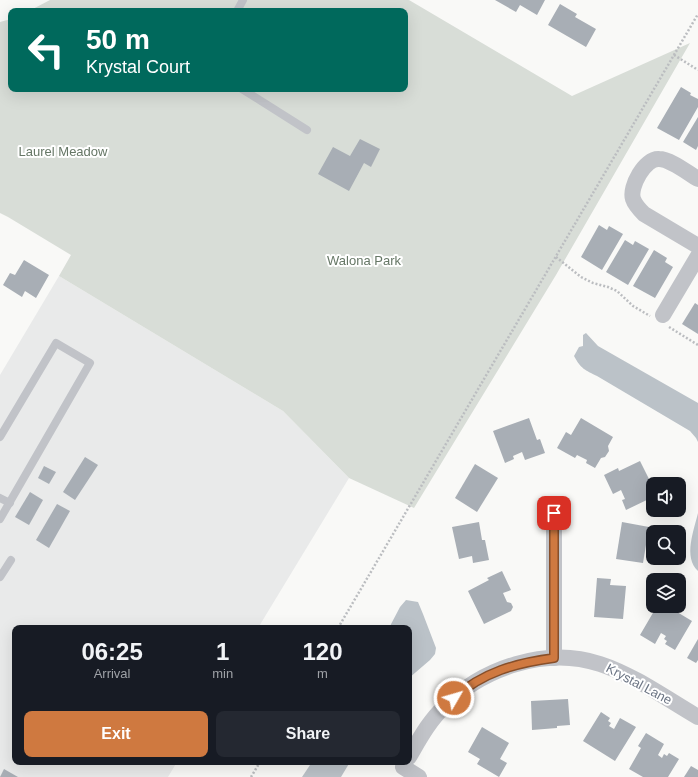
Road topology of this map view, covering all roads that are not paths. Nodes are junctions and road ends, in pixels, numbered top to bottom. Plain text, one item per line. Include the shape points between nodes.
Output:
1 (247, 92) edge
2 (307, 130) dead end
3 (698, 179) edge
4 (698, 246) edge
5 (698, 256) edge
6 (659, 319) road end
7 (0, 437) edge
8 (0, 498) edge
9 (10, 503) junction
10 (554, 513) dead end
11 (0, 519) edge
12 (11, 560) dead end
13 (0, 578) edge
14 (554, 658) junction
15 (698, 717) edge
16 (412, 753) edge
17 (404, 766) edge
18 (419, 777) edge

1 - 2 lane
3 - 4 street via 668,160 659,158 649,162 643,169 633,186 632,193 635,204 644,214
5 - 6 street
7 - 9 lane via 56,343 90,364
8 - 9 lane
9 - 11 lane
10 - 14 street
12 - 13 lane
14 - 15 street, Krystal Lane via 598,663 628,675
14 - 16 street, Krystal Lane via 506,667 464,689 443,707
17 - 18 street

